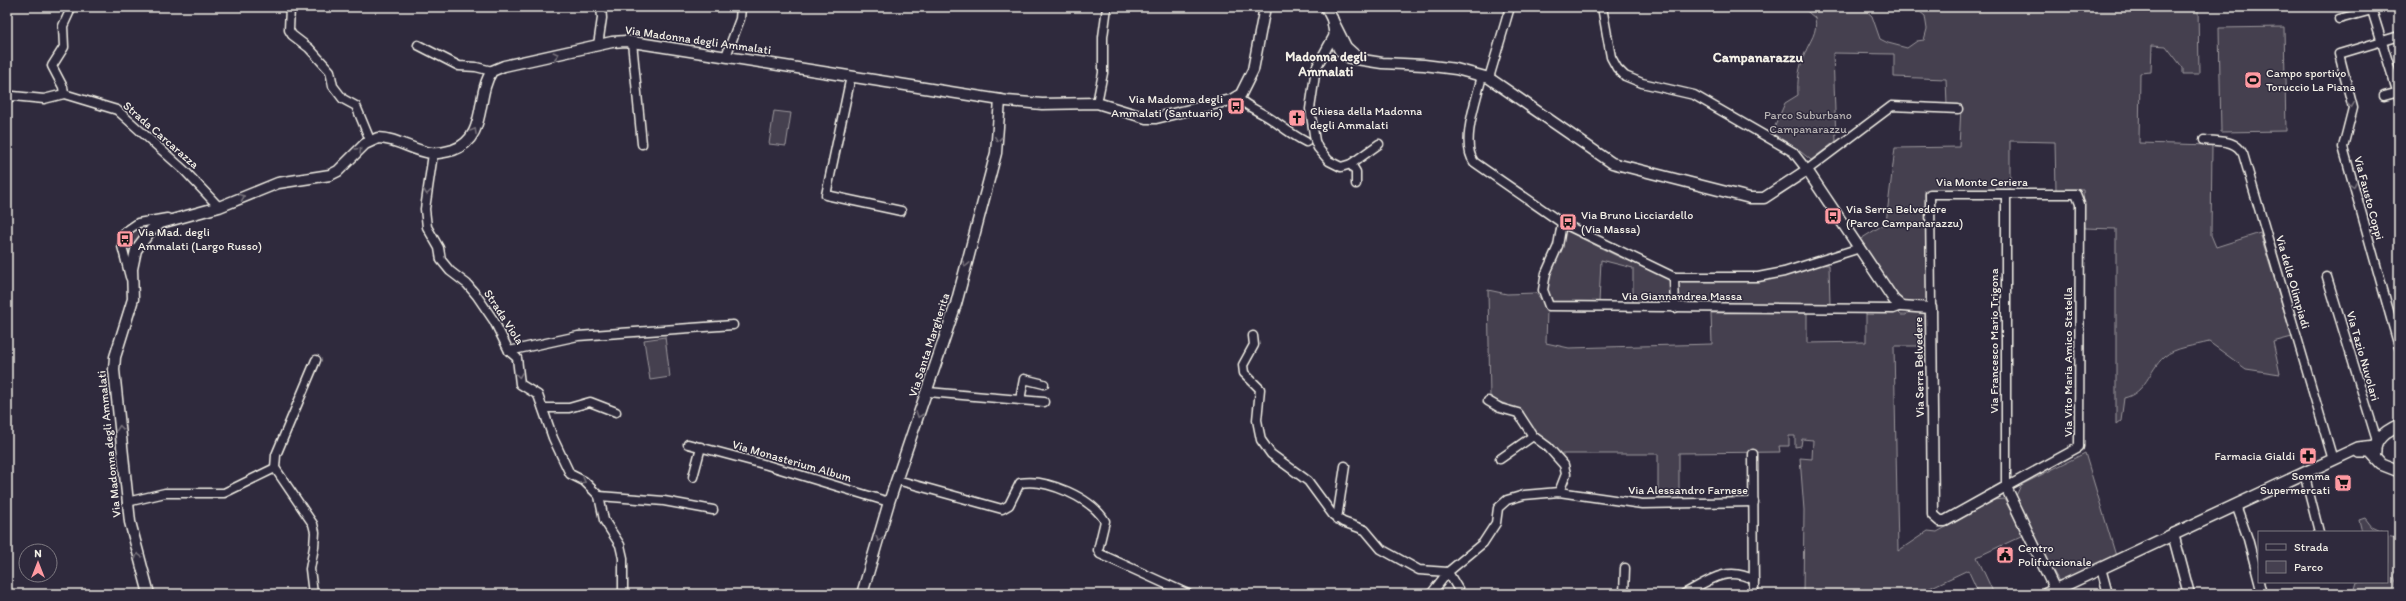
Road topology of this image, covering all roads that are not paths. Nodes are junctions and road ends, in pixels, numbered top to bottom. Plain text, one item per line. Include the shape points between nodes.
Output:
1 (70, 7) edge
2 (290, 7) edge
3 (601, 7) edge
4 (741, 7) edge
5 (1107, 7) edge
6 (1265, 7) edge
7 (1326, 7) edge
8 (1510, 7) edge
9 (1602, 7) edge
10 (2372, 8) edge
11 (2339, 19) dead end
12 (2399, 36) edge
13 (2382, 40) junction
14 (632, 42) junction
15 (418, 44) dead end
16 (598, 45) junction
17 (1336, 45) junction
18 (726, 56) junction
19 (492, 71) junction
20 (851, 76) junction
21 (1485, 77) junction
22 (64, 94) junction
23 (2399, 94) edge
24 (2384, 96) dead end
25 (1237, 97) junction
26 (7, 99) edge
27 (1000, 100) junction
28 (1097, 103) junction
29 (1958, 109) dead end
30 (370, 140) junction
31 (2204, 140) dead end
32 (1306, 142) dead end
33 (642, 144) dead end
34 (1379, 144) dead end
35 (433, 154) junction
36 (1351, 164) junction
37 (1807, 170) junction
38 (1356, 184) dead end
39 (2006, 194) junction
40 (2076, 194) joint
41 (220, 207) junction
42 (901, 211) dead end
43 (178, 217) junction
44 (1562, 223) junction
45 (1860, 248) junction
46 (1674, 276) junction
47 (2327, 277) dead end
48 (133, 287) junction
49 (1901, 306) junction
50 (1675, 308) junction
51 (1931, 308) junction
52 (733, 325) dead end
53 (1252, 336) dead end
54 (2399, 347) edge
55 (509, 351) junction
56 (316, 360) dead end
57 (1044, 384) dead end
58 (928, 392) junction
59 (1020, 400) junction
60 (1488, 401) dead end
61 (1044, 402) dead end
62 (543, 408) junction
63 (616, 412) dead end
64 (2399, 425) edge
65 (1533, 436) junction
66 (688, 444) dead end
67 (701, 447) junction
68 (2376, 447) junction
69 (1753, 454) dead end
70 (1500, 459) dead end
71 (2333, 460) junction
72 (1345, 466) dead end
73 (275, 468) junction
74 (2399, 471) edge
75 (2304, 473) junction
76 (693, 477) dead end
77 (897, 480) junction
78 (2006, 487) junction
79 (1559, 492) junction
80 (599, 496) junction
81 (128, 502) junction
82 (889, 502) junction
83 (1754, 502) junction
84 (2236, 505) junction
85 (713, 510) dead end
86 (1337, 519) junction
87 (2319, 531) edge
88 (2173, 534) junction
89 (1625, 568) dead end
90 (2101, 568) junction
91 (1448, 572) junction
92 (2258, 578) edge
93 (1754, 580) junction
94 (2259, 583) edge
95 (2051, 592) edge
96 (149, 594) edge
97 (313, 594) edge
98 (623, 594) edge
99 (862, 594) edge
100 (1188, 594) edge
101 (1431, 594) edge
102 (1461, 594) edge
103 (1624, 594) edge
104 (1684, 594) edge
105 (1754, 594) edge
106 (2108, 594) edge
107 (2189, 594) edge
108 (2262, 594) edge

1 - 22 street via 63,26 64,47 52,66 64,87
2 - 30 street via 289,30 292,35 310,48 330,70 334,86 343,99 356,106
3 - 16 street
4 - 18 street via 740,19
5 - 28 street via 1103,37 1103,73
6 - 25 street via 1253,70 1246,86
7 - 17 street via 1332,18
8 - 21 street
9 - 37 street, Via Serra Belvedere via 1611,57 1625,76 1642,83 1694,95 1793,152
10 - 11 street
10 - 13 street
12 - 13 street
13 - 23 street
13 -> 54 street, Via Fausto Coppi via 2339,54 2353,108 2343,147
14 - 16 street, Via Madonna degli Ammalati via 620,41
14 - 18 street, Via Madonna degli Ammalati
14 - 33 street
15 - 19 street via 459,66
19 -> 16 street, Via Madonna degli Ammalati
17 - 21 street via 1350,58 1430,66
17 - 36 street via 1316,68 1310,105 1315,141 1325,157 1336,166
18 - 20 street, Via Madonna degli Ammalati
35 -> 19 street via 458,148 474,132 480,117 483,90
20 - 27 street, Via Madonna degli Ammalati
20 - 42 street via 826,195
21 - 37 street via 1612,163 1750,198 1764,198
21 - 44 street via 1470,126 1470,156 1480,168
22 - 26 street, Strada Carcarazza via 44,98 13,96
22 - 41 street, Strada Carcarazza via 117,110 185,171
23 - 24 street
25 - 28 street, Via Madonna degli Ammalati via 1156,118 1138,117
25 - 32 street via 1288,133
27 - 28 street, Via Madonna degli Ammalati via 1042,104
27 -> 58 street, Via Santa Margherita via 996,153 956,304
29 - 37 street via 1892,106
30 - 35 street via 383,138
41 -> 30 street, Via Madonna degli Ammalati via 278,183 330,175 338,171
31 - 71 street, Via delle Olimpiadi via 2234,143 2243,154
34 - 36 street
35 -> 55 street, Strada Viola via 425,209 427,227 439,248 441,260 477,296 494,321
36 - 38 street via 1356,172
37 - 45 street, Via Serra Belvedere
39 - 40 street, Via Monte Ceriera
39 - 51 street, Via Monte Ceriera via 1930,194
39 - 78 street, Via Francesco Mario Trigona
40 - 78 street, Via Vito Maria Amico Statella via 2080,204 2079,447
41 - 43 street, Via Madonna degli Ammalati
43 - 48 street, Via Madonna degli Ammalati via 151,230 140,242 134,260
43 - 48 street via 138,223 125,232 122,238 123,255
44 - 46 street
44 - 50 street, Via Giannandrea Massa via 1558,246 1546,273 1543,290 1549,306
45 - 46 street via 1784,272 1758,277
45 - 49 street, Via Serra Belvedere via 1894,300
46 - 50 street
47 - 68 street, Via Tazio Nuvolari
81 -> 48 street, Via Madonna degli Ammalati via 114,370 131,309
49 - 50 street, Via Giannandrea Massa via 1893,309
49 - 51 street, Via Serra Belvedere
51 - 78 street, Via Serra Belvedere via 1933,515 1940,521 1945,521
52 - 55 street via 578,336
53 - 86 street via 1254,345 1243,365 1244,373 1260,389 1257,420 1261,440 1271,454 1308,480
55 -> 62 street, Strada Viola via 517,358 520,384 538,395
56 - 73 street via 276,455
57 - 59 street via 1024,378
58 - 59 street
58 -> 77 street, Via Santa Margherita
59 - 61 street
60 - 65 street via 1500,408 1518,413
62 - 63 street via 569,408 590,402
62 -> 80 street, Strada Viola via 553,438 570,474 584,481
64 - 68 main road
65 - 70 street
65 - 79 street via 1548,447 1564,465 1566,474
66 - 67 street, Via Monasterium Album
67 - 76 street
67 - 82 street, Via Monasterium Album
68 - 71 main road via 2348,453
68 - 74 main road via 2381,464
69 - 83 street
71 - 75 main road
72 - 86 street
73 - 81 street via 224,493 165,493
73 - 97 street via 313,524 315,532 310,569
75 - 84 main road
75 - 87 street
77 - 82 street, Via Santa Margherita
77 - 100 street via 1002,509 1009,505 1018,484 1024,482 1075,494 1096,508 1105,521 1098,550 1100,554
78 - 95 street
79 - 83 street, Via Alessandro Farnese via 1642,504
79 - 91 street, Via Alessandro Farnese via 1524,496 1502,503 1498,508 1496,523 1483,543
80 - 85 street via 664,501
80 - 98 street via 604,520 620,545 623,558
96 -> 81 street, Via Madonna degli Ammalati via 133,539
82 -> 99 street, Via Santa Margherita
83 - 93 street
84 - 88 main road
84 - 92 street
86 - 91 street via 1365,530 1381,548 1419,570
88 - 90 main road
88 - 107 street
89 - 103 street
90 - 95 main road
90 - 106 street
91 - 101 street, Via Alessandro Farnese
91 - 102 street
93 - 104 street via 1743,574 1728,574 1716,577
93 - 105 street
94 - 108 street

